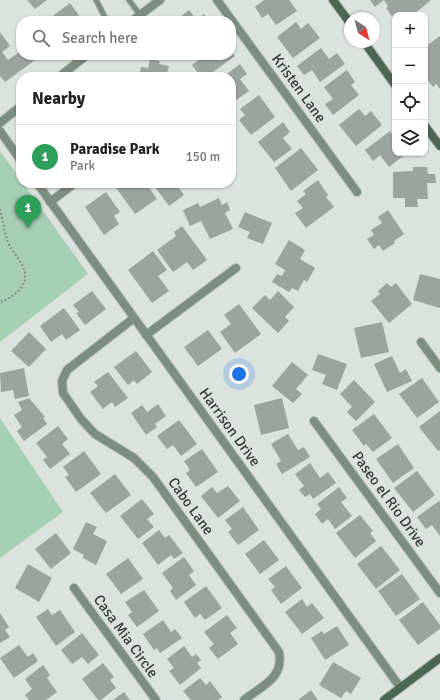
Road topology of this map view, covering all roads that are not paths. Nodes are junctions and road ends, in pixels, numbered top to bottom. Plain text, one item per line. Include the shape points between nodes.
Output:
1 (96, 0) edge
2 (129, 0) edge
3 (160, 0) edge
4 (217, 0) edge
5 (333, 0) edge
6 (140, 15) joint
7 (344, 15) edge
8 (104, 16) edge
9 (229, 16) edge
10 (236, 26) edge
11 (368, 48) edge
12 (81, 60) edge
13 (66, 72) edge
14 (394, 84) edge
15 (16, 110) edge
16 (0, 122) edge
17 (428, 130) edge
18 (0, 131) edge
19 (440, 146) edge
20 (16, 153) edge
21 (40, 188) edge
22 (68, 188) edge
23 (357, 192) dead end
24 (50, 202) junction
25 (236, 268) dead end
26 (134, 318) junction
27 (146, 335) junction
28 (422, 342) dead end
29 (440, 368) edge
30 (314, 421) dead end
31 (74, 588) dead end
32 (440, 593) edge
33 (440, 658) edge
34 (400, 687) junction
35 (156, 700) edge
36 (244, 700) edge
37 (384, 700) edge

1 - 8 lane
2 - 6 lane
3 - 6 street
4 - 9 street, Kristen Lane
5 - 7 street
10 - 23 street, Kristen Lane
11 - 14 street
12 - 13 street
15 - 16 street
17 - 19 street
18 - 20 street
21 - 24 street, Harrison Drive
22 - 24 street
24 - 26 street, Harrison Drive
25 - 27 street
26 - 27 street, Harrison Drive
26 - 36 street, Cabo Lane via 67,370 62,381 63,393 95,434 134,458 153,477 279,652 281,663 277,674
27 - 34 street, Harrison Drive
28 - 29 street
30 - 32 street, Paseo el Rio Drive
31 - 35 street, Casa Mia Circle
33 - 34 street
34 - 37 street

